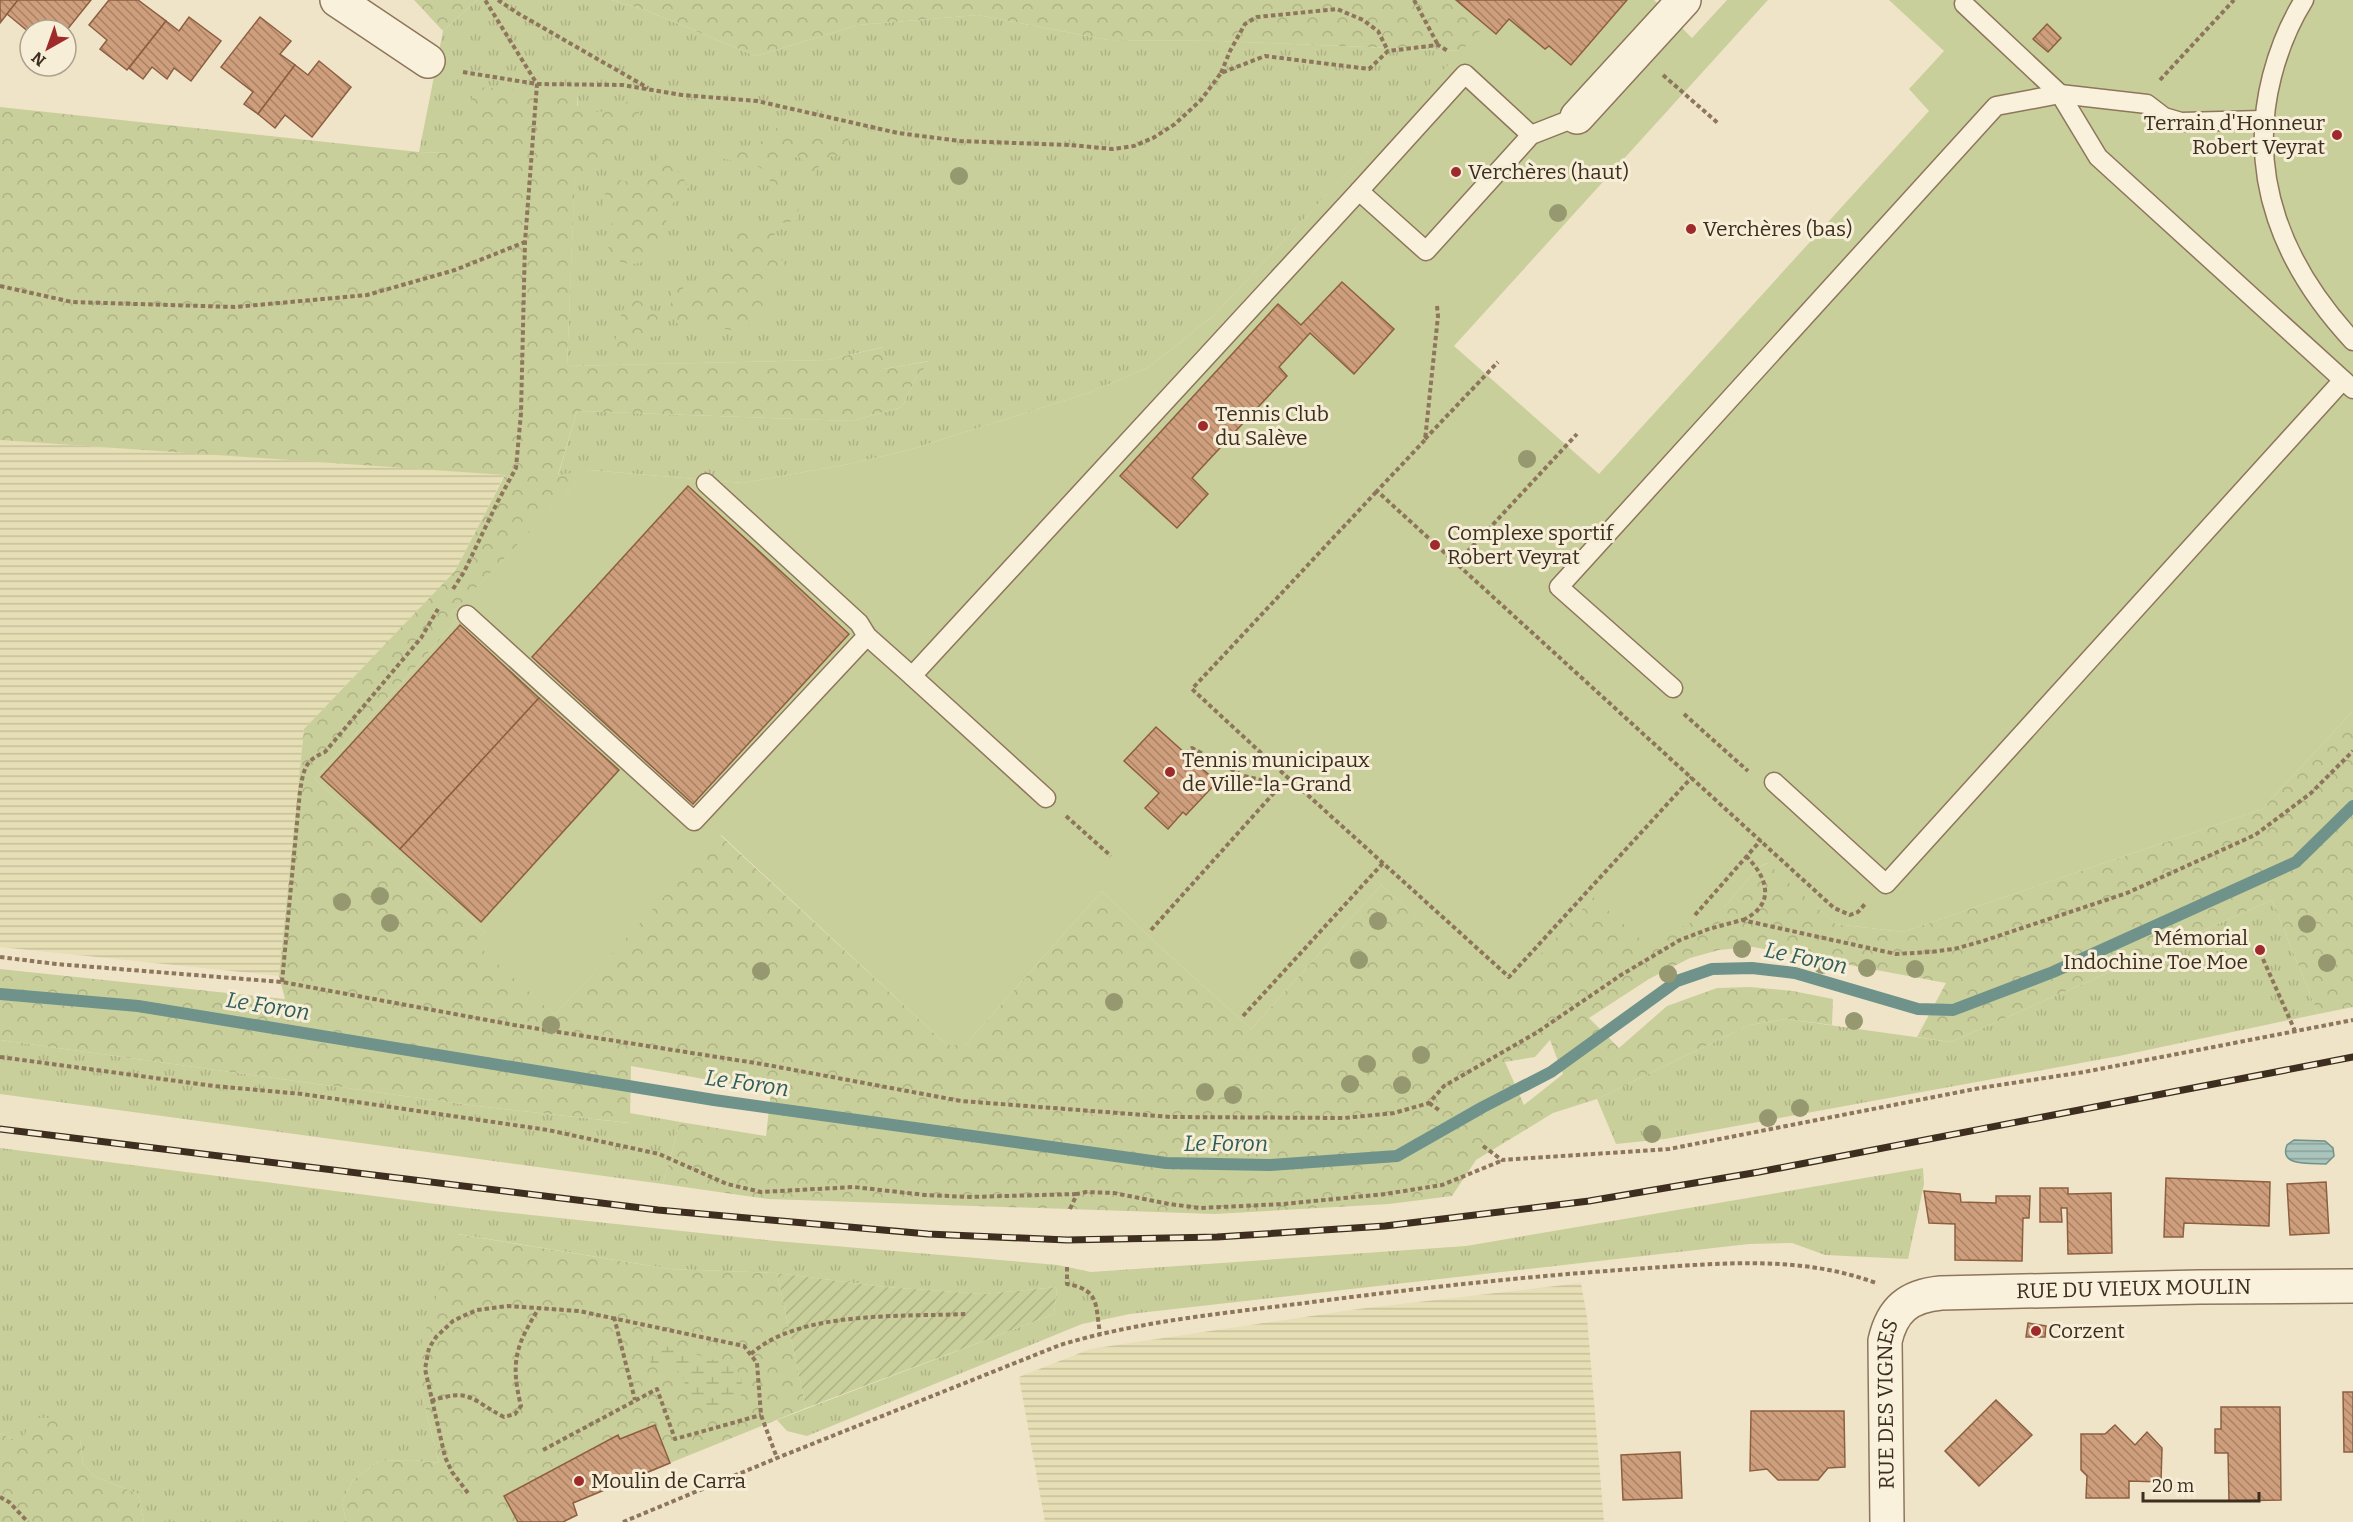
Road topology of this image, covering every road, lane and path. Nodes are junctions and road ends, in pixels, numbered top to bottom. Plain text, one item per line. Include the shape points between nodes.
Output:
1 (336, 0) edge
2 (485, 0) edge
3 (498, 0) edge
4 (1414, 0) edge
5 (1684, 0) edge
6 (2234, 0) edge
7 (2304, 0) edge
8 (1964, 4) dead end
9 (1438, 45) junction
10 (1388, 51) junction
11 (428, 61) joint
12 (1659, 71) dead end
13 (1221, 73) junction
14 (1465, 74) junction
15 (537, 84) junction
16 (651, 90) junction
17 (2060, 94) junction
18 (2147, 104) junction
19 (1577, 117) joint
20 (2263, 120) junction
21 (1719, 124) dead end
22 (1531, 135) junction
23 (1359, 191) junction
24 (525, 242) junction
25 (0, 286) edge
26 (2353, 341) edge
27 (1498, 362) dead end
28 (2348, 385) edge
29 (1577, 434) dead end
30 (1425, 440) dead end
31 (706, 483) dead end
32 (1377, 491) dead end
33 (1457, 562) dead end
34 (450, 594) dead end
35 (439, 607) dead end
36 (467, 615) dead end
37 (867, 636) junction
38 (912, 676) junction
39 (1673, 688) joint
40 (2353, 751) edge
41 (1186, 754) dead end
42 (1692, 777) dead end
43 (1773, 782) joint
44 (1281, 785) junction
45 (1301, 789) junction
46 (1046, 798) joint
47 (1761, 840) dead end
48 (1111, 856) dead end
49 (1746, 856) junction
50 (1383, 863) junction
51 (1695, 915) dead end
52 (1742, 920) junction
53 (1151, 930) dead end
54 (0, 957) edge
55 (2263, 959) dead end
56 (282, 982) junction
57 (1243, 1016) dead end
58 (2353, 1020) edge
59 (2295, 1031) junction
60 (0, 1057) edge
61 (1429, 1103) junction
62 (1439, 1110) dead end
63 (1484, 1146) dead end
64 (1502, 1160) junction
65 (1077, 1194) junction
66 (1070, 1209) dead end
67 (1067, 1267) dead end
68 (2353, 1286) edge
69 (1916, 1298) junction
70 (539, 1308) junction
71 (966, 1314) dead end
72 (614, 1317) junction
73 (1100, 1333) junction
74 (751, 1354) junction
75 (635, 1400) junction
76 (431, 1401) junction
77 (761, 1415) junction
78 (543, 1450) dead end
79 (777, 1458) junction
80 (468, 1493) dead end
81 (0, 1497) edge
82 (28, 1522) edge
83 (623, 1522) edge
84 (1887, 1522) edge

1 - 11 street
2 - 15 path
3 - 16 path
4 - 9 path
5 - 19 street
6 - 18 path via 2164,75
7 - 20 lane via 2277,56
8 - 17 lane
9 - 10 path
9 - 14 path via 1458,57
10 - 13 path via 1370,69 1265,57
10 - 13 path via 1378,31 1337,9 1257,17 1245,24
11 - 15 path via 469,74
12 - 21 path
13 - 16 path via 1201,100 1175,124 1134,146 1113,149 960,141 898,133 757,101
14 - 22 lane
14 - 23 lane
15 - 16 path via 623,85
15 - 24 path
17 - 18 lane
17 - 28 lane via 2098,158
17 - 39 lane via 1996,106 1559,587
18 - 20 lane via 2164,117 2181,122
19 - 22 lane
20 - 26 lane via 2266,182 2284,241 2300,272
22 - 23 lane via 1426,251
23 - 38 lane
24 - 25 path via 455,270 367,295 235,308 72,302
24 - 34 path via 516,468
27 - 30 path
28 - 43 lane via 1886,884
29 - 33 path
31 - 37 lane via 860,623
32 - 45 path via 1192,689
35 - 56 path via 422,638 325,752 304,767
36 - 37 lane via 694,821
37 - 38 lane
38 - 46 lane
39 - 43 path via 1666,697 1767,788
40 - 52 path via 2311,794 2255,835 2127,893 1954,949 1896,954
41 - 44 path via 1192,748 1244,776
42 - 50 path via 1509,977
44 - 45 path
44 - 53 path
45 - 50 path
46 - 48 path
47 - 49 path
49 - 51 path
49 - 52 path via 1758,867 1766,888 1759,908
50 - 57 path
52 - 61 path via 1680,940 1636,965 1536,1034 1444,1086
54 - 56 path
55 - 59 path
56 - 61 path via 961,1101 1247,1119 1344,1118 1394,1113
58 - 59 path
59 - 64 path via 1669,1149
60 - 65 path via 302,1094 548,1130 659,1155 727,1184 761,1192 854,1187 970,1197
61 - 62 path
63 - 64 path
64 - 65 path via 1442,1185 1284,1204 1200,1208 1114,1193
65 - 66 path
67 - 73 path via 1067,1284 1085,1288 1093,1297
68 - 69 street, RUE DU VIEUX MOULIN via 1941,1293
69 - 73 path via 1864,1279 1798,1264 1719,1263 1468,1284
69 - 84 street, RUE DES VIGNES via 1890,1322 1885,1341
70 - 72 path
70 - 76 path via 477,1310 453,1321 429,1348 426,1381
70 - 76 path via 523,1334 515,1360 519,1410 504,1417 480,1401 455,1394
71 - 74 path via 831,1321 773,1338
72 - 74 path via 738,1344
72 - 75 path
73 - 79 path via 1060,1345
74 - 77 path via 758,1372
75 - 77 path via 657,1389 675,1439
75 - 78 path
76 - 80 path via 445,1457
77 - 79 path
79 - 83 path
81 - 82 path

